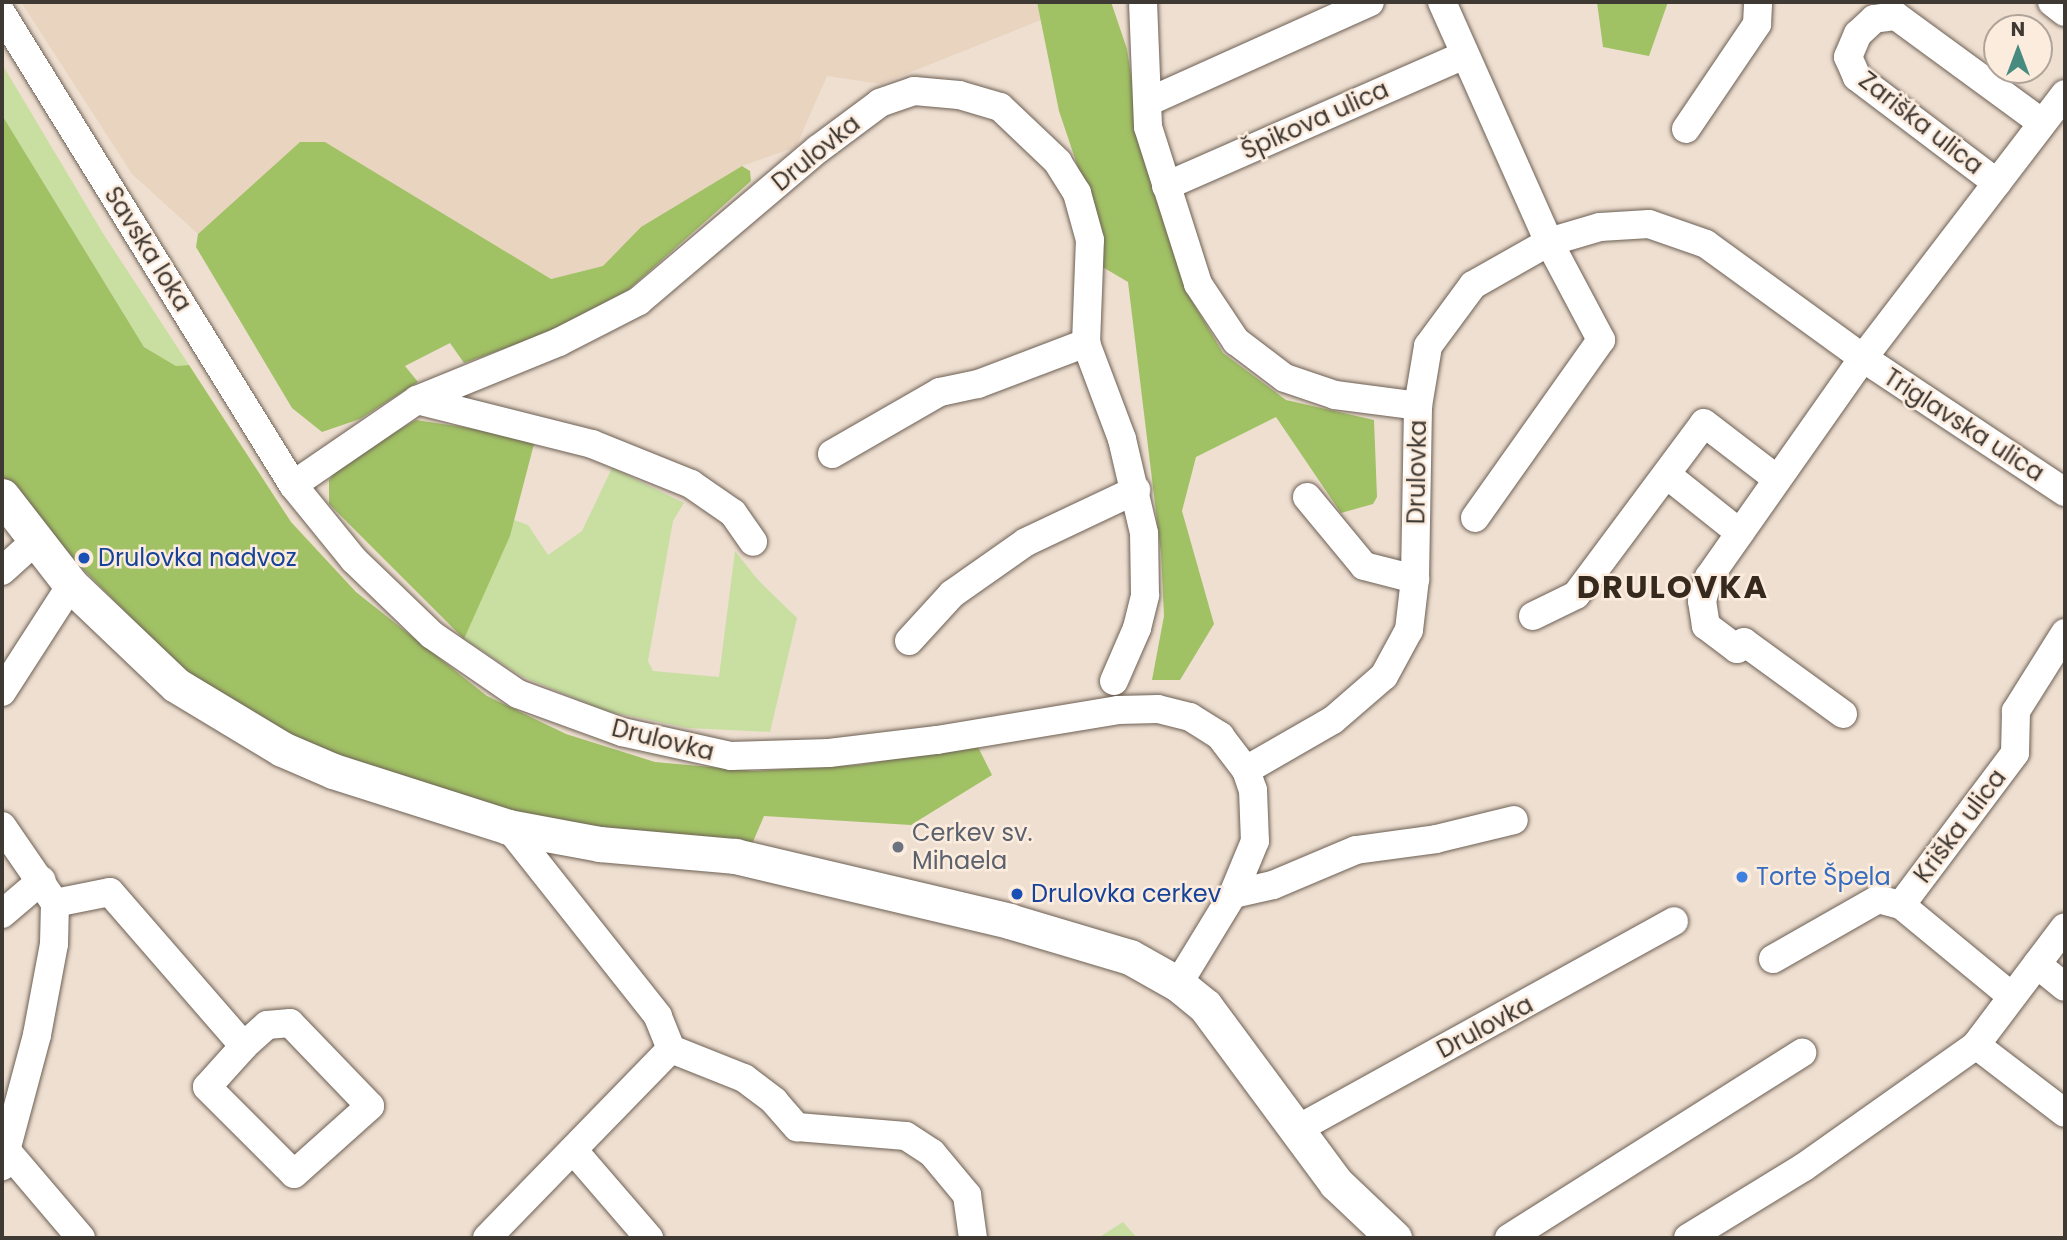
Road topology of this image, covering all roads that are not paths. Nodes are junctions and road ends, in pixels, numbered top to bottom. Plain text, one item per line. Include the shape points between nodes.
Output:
1 (1370, 2) edge
2 (1758, 2) edge
3 (2052, 2) edge
4 (1150, 4) edge
5 (1447, 4) edge
6 (2065, 12) edge
7 (2, 14) edge
8 (1465, 55) junction
9 (2065, 94) edge
10 (1150, 101) junction
11 (2042, 124) junction
12 (1686, 129) dead end
13 (1997, 183) junction
14 (1166, 186) junction
15 (1549, 242) junction
16 (1086, 343) junction
17 (1863, 358) junction
18 (416, 400) junction
19 (1418, 407) junction
20 (832, 454) dead end
21 (1667, 475) junction
22 (1777, 479) junction
23 (293, 485) junction
24 (1136, 490) junction
25 (2065, 492) edge
26 (2, 496) edge
27 (1307, 497) dead end
28 (1475, 518) dead end
29 (1740, 533) junction
30 (34, 542) junction
31 (753, 542) dead end
32 (2, 571) edge
33 (1415, 579) junction
34 (71, 585) junction
35 (1533, 616) dead end
36 (2065, 633) edge
37 (909, 641) dead end
38 (1114, 681) dead end
39 (2, 692) edge
40 (1843, 714) dead end
41 (1246, 770) junction
42 (1514, 820) dead end
43 (2, 826) edge
44 (508, 827) junction
45 (49, 891) junction
46 (1233, 894) junction
47 (1901, 905) junction
48 (2, 914) edge
49 (1674, 921) dead end
50 (2065, 927) edge
51 (1773, 959) dead end
52 (2037, 964) junction
53 (1178, 984) junction
54 (2065, 987) edge
55 (2010, 995) junction
56 (1976, 1045) junction
57 (244, 1046) junction
58 (671, 1049) junction
59 (1802, 1053) dead end
60 (2065, 1113) edge
61 (1294, 1131) junction
62 (574, 1151) junction
63 (4, 1159) edge
64 (81, 1238) edge
65 (487, 1238) edge
66 (649, 1238) edge
67 (973, 1238) edge
68 (1394, 1238) edge
69 (1509, 1238) edge
70 (1688, 1238) edge

1 - 10 street
2 - 12 street via 1757,24
3 - 6 street
4 - 10 street
5 - 8 street
7 - 23 street, Savska loka
8 - 14 street, Špikova ulica
8 - 15 street
9 - 11 street, Zariška ulica
10 - 14 street via 1148,127
11 - 13 street, Zariška ulica
11 - 13 street, Zariška ulica via 1896,16 1874,19 1858,34 1848,57 1857,77
13 - 17 street, Zariška ulica
14 - 19 street via 1198,284 1236,341 1285,378 1335,395
15 - 17 street, Triglavska ulica via 1600,227 1648,224 1706,244
15 - 19 street, Triglavska ulica via 1473,285 1428,346
15 - 28 street via 1601,340
16 - 18 street, Drulovka via 1090,240 1077,193 1058,162 1000,107 959,94 914,91 880,103 818,149 639,301 558,342
16 - 20 street via 978,384 940,392
16 - 24 street, Drulovka
17 - 22 street, Triglavska ulica
17 - 25 street, Triglavska ulica
18 - 23 street, Drulovka
18 - 31 street via 592,444 691,484 733,513
19 - 33 street, Drulovka
21 - 22 street via 1704,424
21 - 29 street
21 - 35 street via 1576,595
22 - 29 street, Triglavska ulica
23 - 41 street, Drulovka via 354,560 432,635 517,694 622,732 731,756 829,753 1107,711 1158,709 1190,717 1220,736
24 - 37 street via 1026,542 952,594
24 - 38 street, Drulovka via 1144,533 1145,595 1137,628
26 - 30 street
27 - 33 street via 1364,566
29 - 40 street, Triglavska ulica via 1709,577 1702,601 1706,626 1737,649 1744,642
30 - 32 street
30 - 34 street
33 - 41 street, Drulovka via 1409,630 1384,676 1333,720
34 - 39 street
34 - 44 street via 176,685 282,749 397,795
36 - 47 street, Kriška ulica via 2016,711 2015,753
41 - 46 street, Drulovka via 1255,841
42 - 46 street via 1436,839 1356,850 1273,885
43 - 45 street
44 - 53 street via 600,844 735,856 800,871 1103,948
44 - 58 street via 658,1016
45 - 48 street
45 - 57 street via 110,891
45 - 63 street via 54,944 37,1035
46 - 53 street, Drulovka
47 - 51 street, Kriška ulica via 1878,899
47 - 55 street, Kriška ulica
49 - 61 street, Drulovka
50 - 52 street
52 - 54 street
52 - 55 street
53 - 61 street via 1205,1006
55 - 56 street
56 - 60 street
56 - 70 street via 1804,1167
57 - 57 street via 207,1087 294,1174 370,1105 290,1023 267,1025
58 - 62 street via 596,1122
58 - 67 street via 744,1078 797,1127 906,1136 932,1153 967,1195
59 - 69 street
61 - 68 street via 1366,1216
62 - 65 street
62 - 66 street
63 - 64 street

